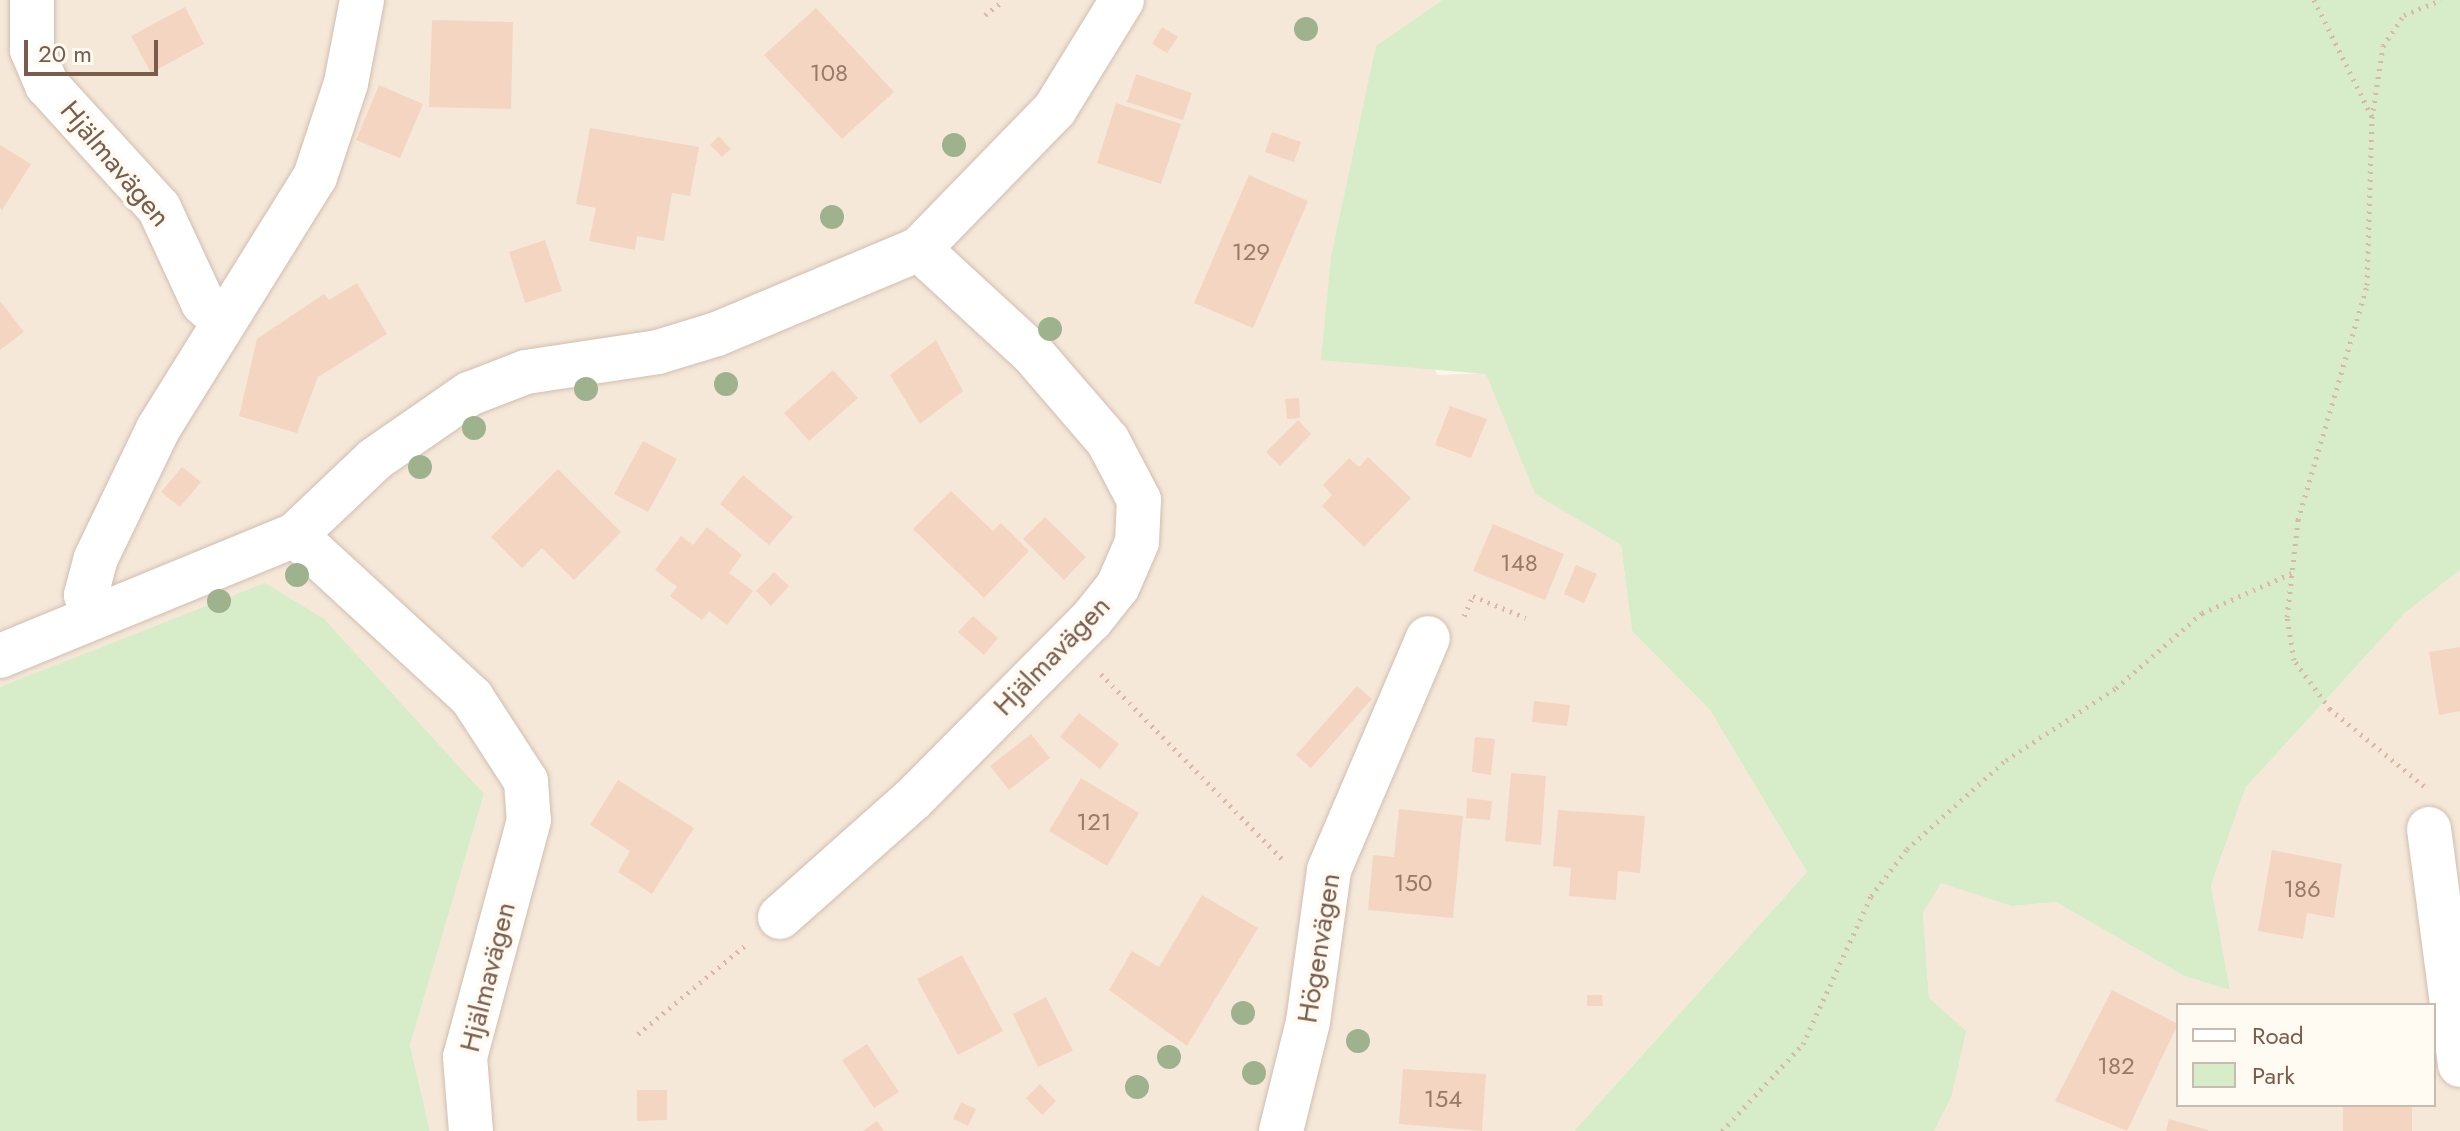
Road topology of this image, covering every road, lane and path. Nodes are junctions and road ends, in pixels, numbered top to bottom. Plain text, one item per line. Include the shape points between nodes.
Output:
1 (32, 0) edge
2 (362, 0) edge
3 (1004, 0) edge
4 (1122, 0) edge
5 (2314, 0) edge
6 (2441, 0) edge
7 (985, 15) dead end
8 (2372, 118) junction
9 (919, 249) junction
10 (223, 321) junction
11 (295, 535) junction
12 (2292, 573) junction
13 (96, 615) junction
14 (1428, 638) dead end
15 (1069, 642) junction
16 (0, 656) edge
17 (2433, 813) joint
18 (1323, 900) junction
19 (780, 917) joint
20 (638, 1034) dead end
21 (2460, 1065) edge
22 (471, 1131) edge
23 (1281, 1131) edge
24 (1722, 1131) edge

1 - 10 street, Hjälmavägen via 32,50 47,85 159,208 203,303
2 - 10 street via 346,83 315,177
3 - 7 path
4 - 9 street via 1055,109
5 - 8 path
6 - 8 path via 2404,15 2383,46
8 - 12 path via 2367,285 2298,520
9 - 11 street via 717,334 658,352 526,372 469,394 375,459
9 - 15 street, Hjälmavägen via 1032,353 1108,441 1139,500 1137,542 1118,586
10 - 13 street via 158,429 96,558 86,595
11 - 13 street
11 - 22 street, Hjälmavägen via 472,698 526,781 529,820 465,1057
12 - 17 path via 2287,617 2294,660 2330,709
12 - 24 path via 2202,613 2116,688 2006,760 1907,849 1871,896 1803,1044
13 - 16 street
14 - 18 street, Högenvägen
15 - 18 path
15 - 19 street, Hjälmavägen via 912,800
17 - 21 street
18 - 23 street, Högenvägen via 1308,1022
19 - 20 path

